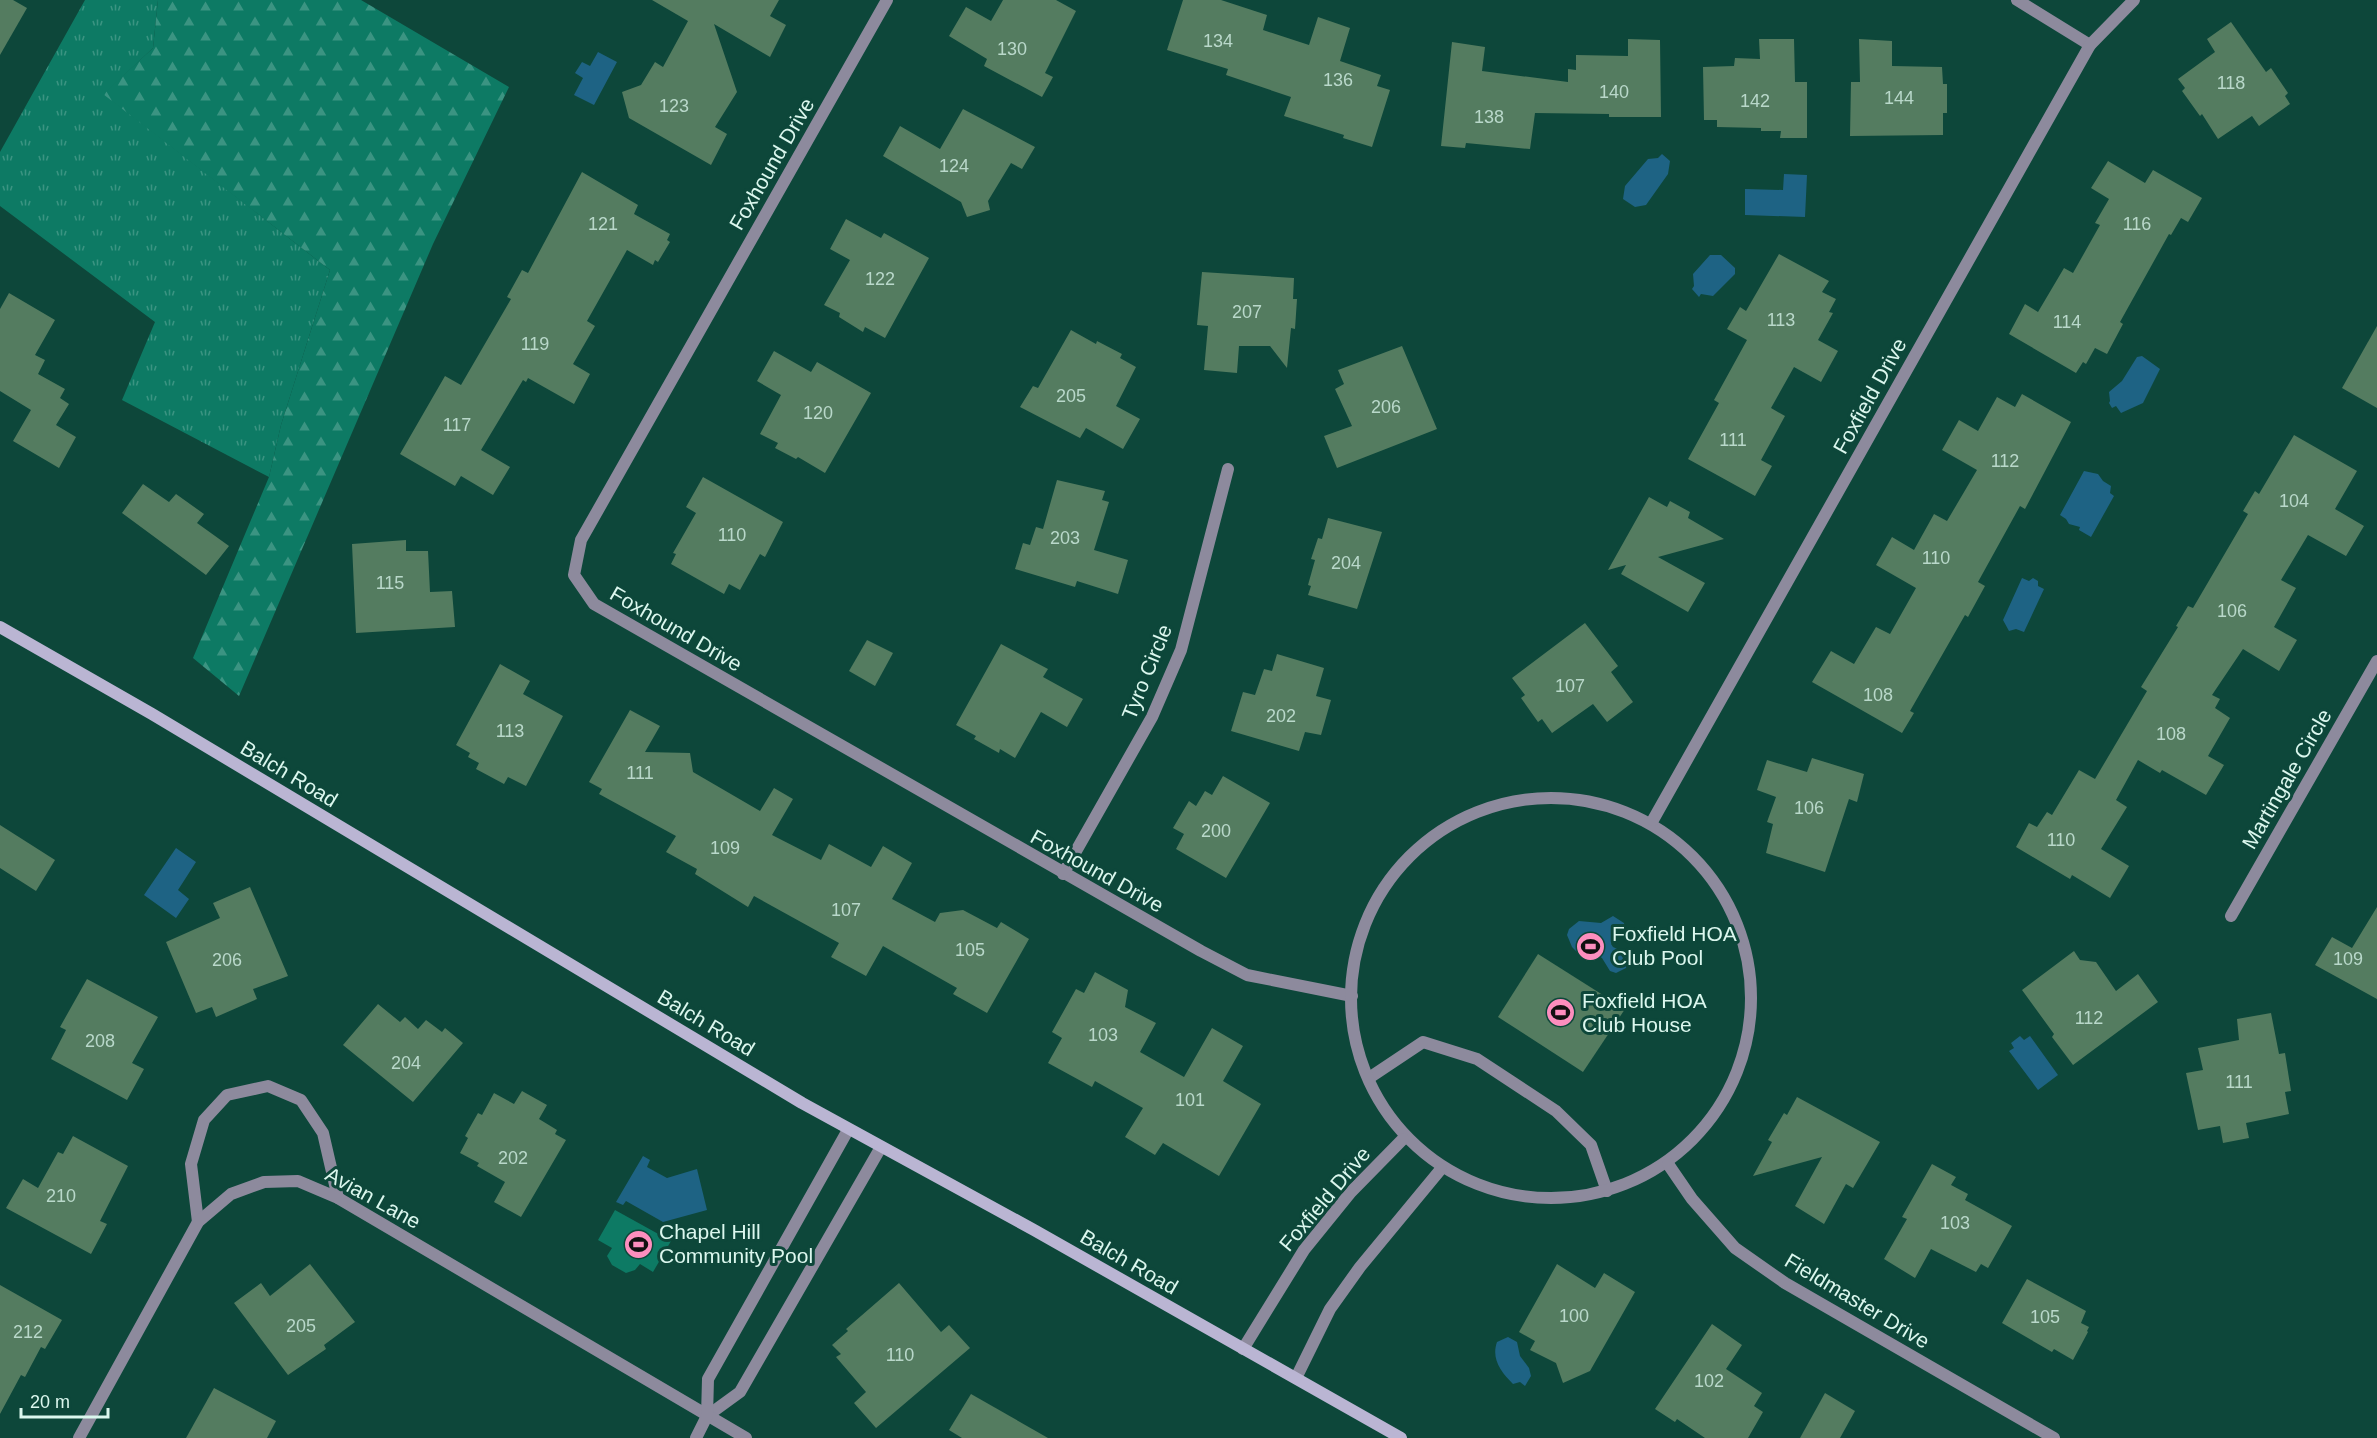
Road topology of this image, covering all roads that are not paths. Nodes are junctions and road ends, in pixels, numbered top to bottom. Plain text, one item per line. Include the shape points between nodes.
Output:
1 (887, 0) edge
2 (2018, 0) edge
3 (2134, 0) edge
4 (2090, 45) junction
5 (1228, 469) dead end
6 (0, 627) edge
7 (2377, 661) edge
8 (1653, 820) junction
9 (1063, 874) junction
10 (2231, 916) dead end
11 (1353, 996) junction
12 (1369, 1078) junction
13 (848, 1130) junction
14 (1403, 1139) junction
15 (881, 1147) junction
16 (1668, 1164) junction
17 (1441, 1169) junction
18 (1607, 1191) junction
19 (338, 1198) junction
20 (198, 1222) junction
21 (1243, 1349) junction
22 (1296, 1378) junction
23 (707, 1416) junction
24 (79, 1438) edge
25 (696, 1438) edge
26 (746, 1438) edge
27 (1401, 1438) edge
28 (2054, 1438) edge

1 - 9 street, Foxhound Drive via 581,540 574,576 594,604
2 - 4 street
3 - 4 street, Foxfield Drive
4 - 8 street, Foxfield Drive
5 - 9 street, Tyro Circle via 1182,650 1147,728
6 - 13 street, Balch Road
7 - 10 street, Martingale Circle
8 - 11 street via 1593,798 1548,795 1505,801 1439,831 1399,868 1376,902 1356,961
8 - 16 street via 1707,873 1728,905 1746,968 1747,1010 1741,1050 1723,1098 1693,1142
9 - 11 street, Foxhound Drive via 1247,975
11 - 12 street via 1362,1062
12 - 14 street
12 - 18 street via 1424,1042 1477,1059 1556,1111 1591,1145
13 - 15 street, Balch Road
13 - 23 street via 708,1379
14 - 17 street
14 - 21 street, Foxfield Drive via 1351,1192 1304,1250
15 - 21 street, Balch Road
15 - 23 street via 740,1392
16 - 18 street via 1638,1183
16 - 28 street, Fieldmaster Drive via 1692,1199 1735,1248 1785,1283
17 - 18 street via 1501,1194 1539,1200 1572,1200
17 - 22 street via 1330,1309
19 - 20 street, Avian Lane via 298,1181 264,1182 231,1194
19 - 20 street via 323,1133 301,1100 268,1086 227,1095 204,1120 191,1164
19 - 23 street, Avian Lane
20 - 24 street, Avian Lane
21 - 22 street, Balch Road
22 - 27 street, Balch Road
23 - 25 street
23 - 26 street, Avian Lane

